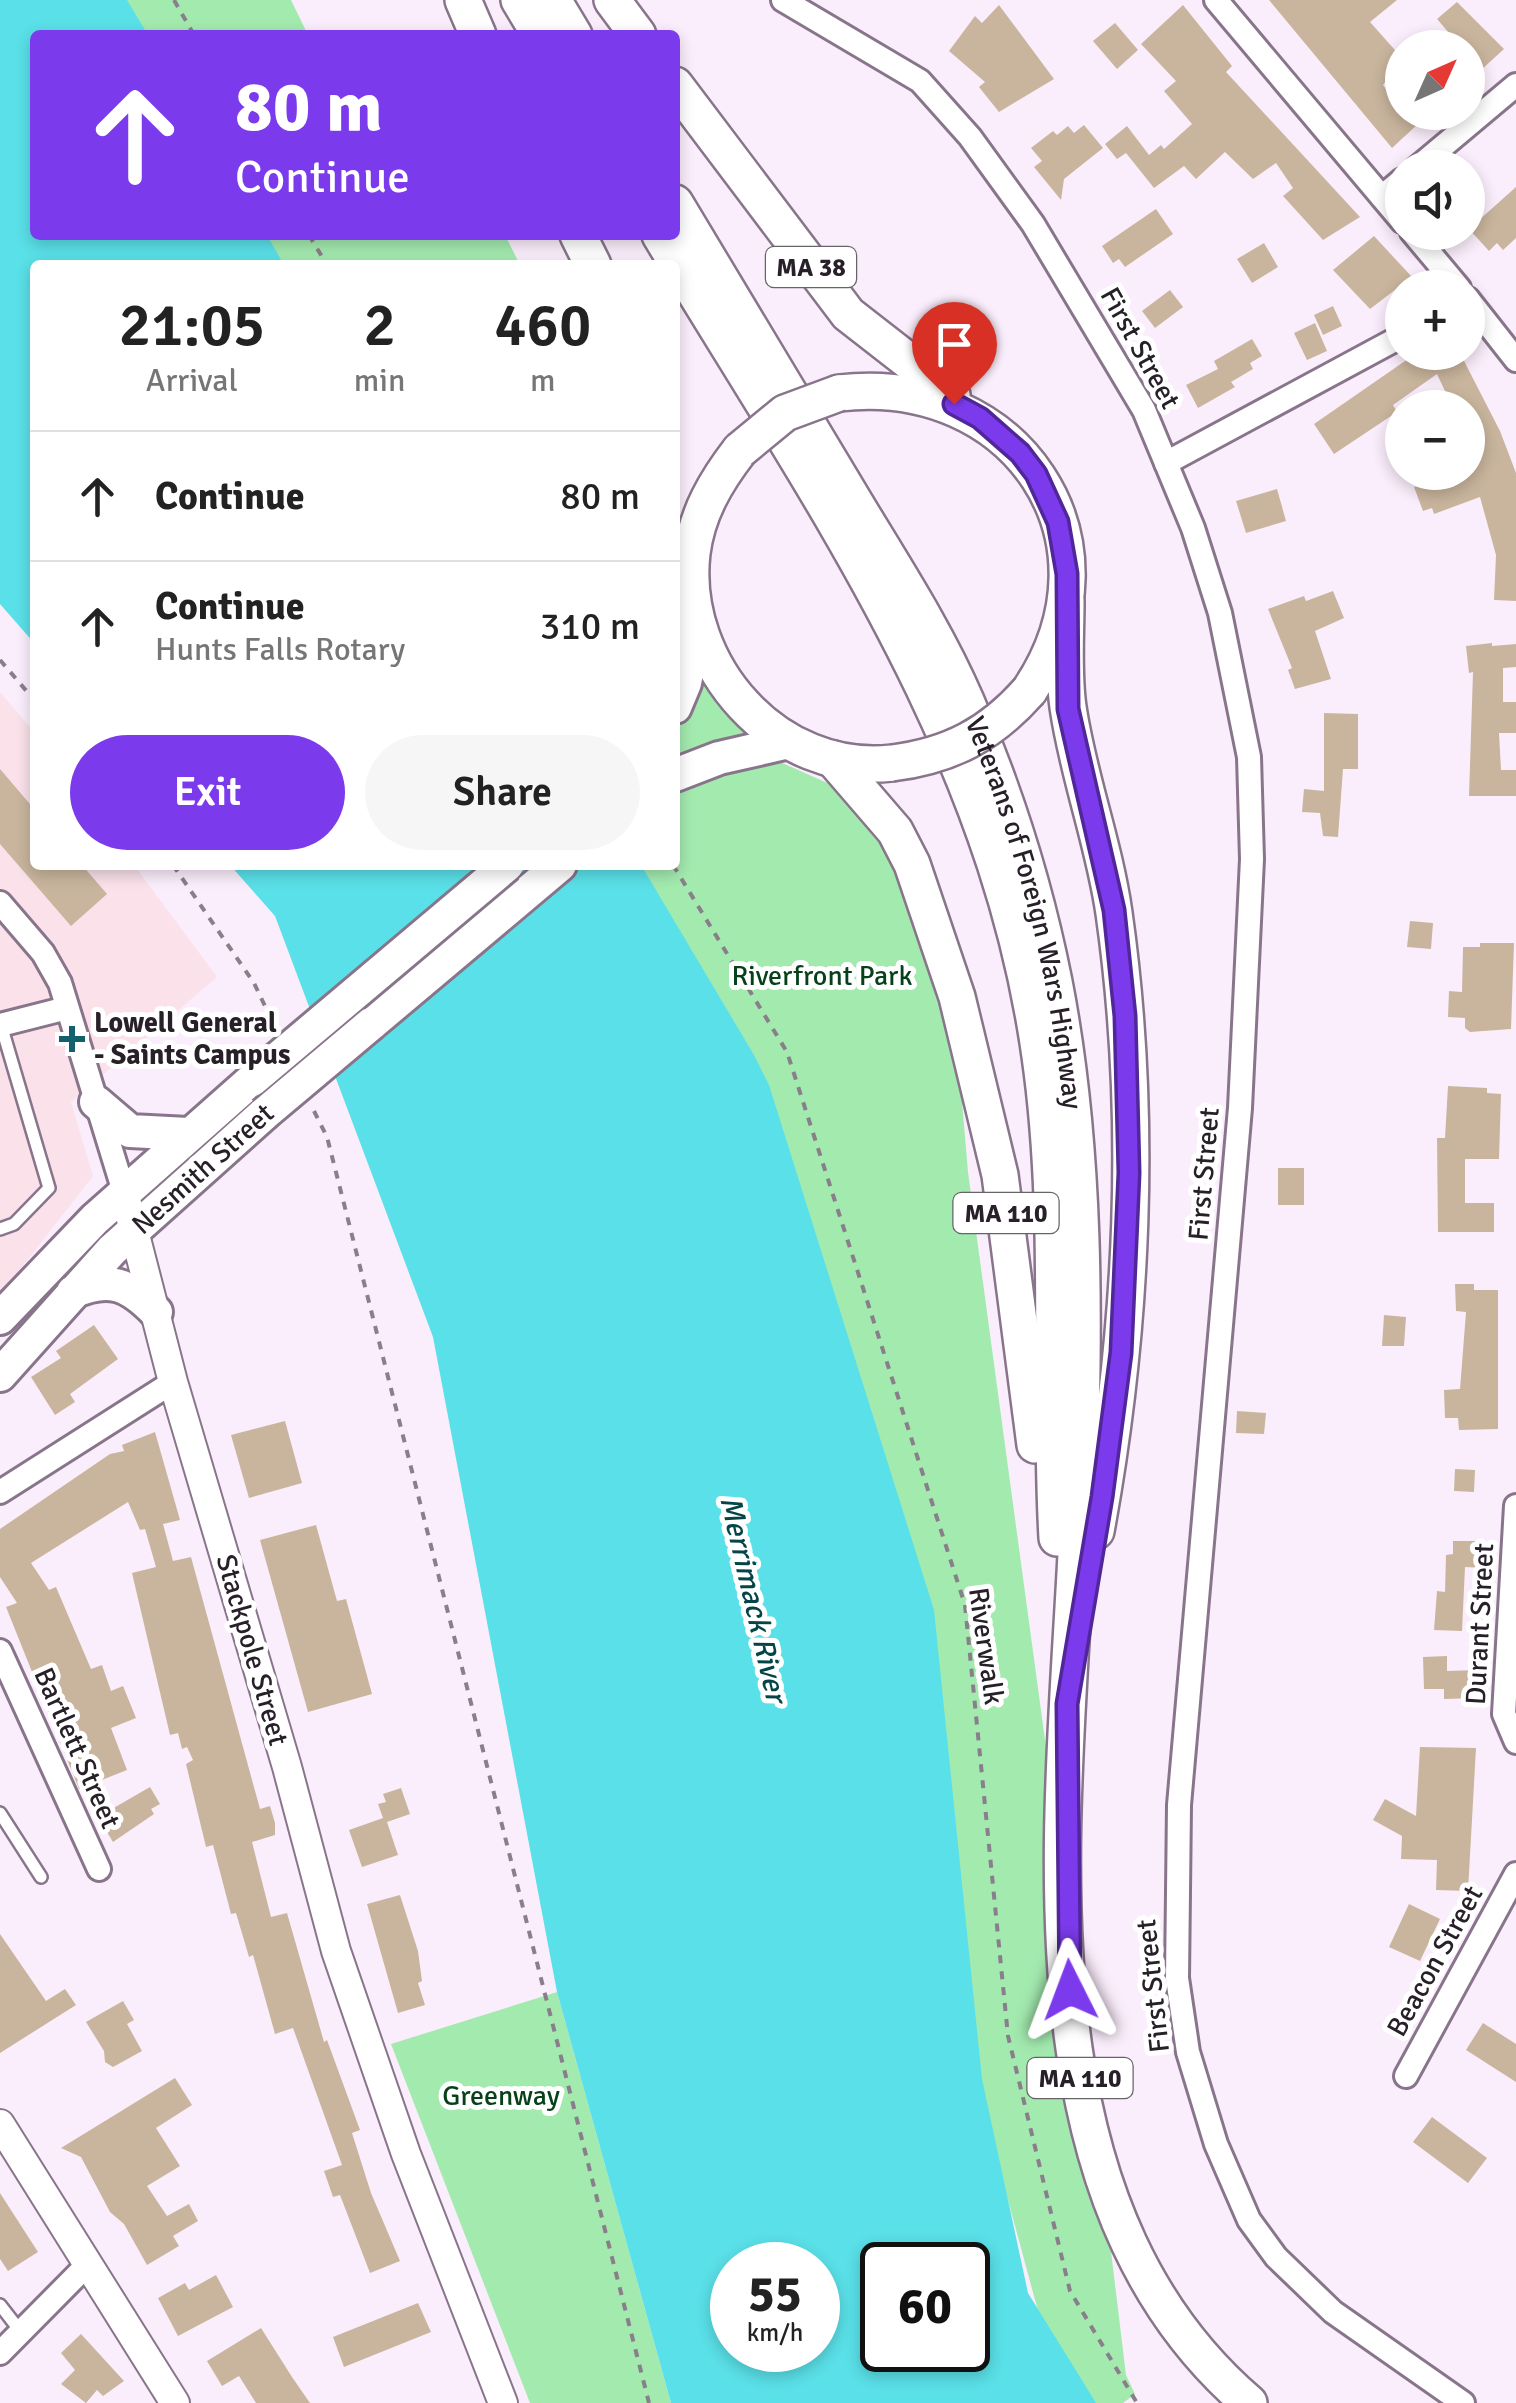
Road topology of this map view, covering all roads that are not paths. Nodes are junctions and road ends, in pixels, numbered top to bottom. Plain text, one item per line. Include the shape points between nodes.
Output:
1 (463, 0) edge
2 (519, 0) edge
3 (553, 0) edge
4 (612, 0) edge
5 (784, 0) edge
6 (1216, 0) edge
7 (476, 30) edge
8 (537, 30) edge
9 (571, 30) edge
10 (634, 30) edge
11 (1516, 85) edge
12 (680, 91) edge
13 (1438, 150) edge
14 (1385, 194) edge
15 (1382, 197) junction
16 (1385, 201) edge
17 (680, 211) edge
18 (1427, 250) edge
19 (680, 268) edge
20 (1443, 270) edge
21 (1485, 321) edge
22 (1385, 345) edge
23 (1516, 360) edge
24 (980, 418) junction
25 (1166, 464) junction
26 (680, 549) edge
27 (691, 583) junction
28 (1066, 601) junction
29 (697, 622) junction
30 (680, 696) edge
31 (790, 742) junction
32 (832, 758) junction
33 (680, 773) edge
34 (501, 870) edge
35 (554, 870) edge
36 (0, 902) edge
37 (67, 1008) junction
38 (0, 1025) edge
39 (96, 1102) junction
40 (188, 1134) junction
41 (124, 1192) junction
42 (0, 1229) edge
43 (134, 1230) junction
44 (68, 1294) junction
45 (156, 1312) junction
46 (0, 1318) edge
47 (0, 1375) edge
48 (173, 1382) junction
49 (0, 1492) edge
50 (1516, 1506) edge
51 (0, 1651) edge
52 (1067, 1704) junction
53 (1516, 1742) edge
54 (0, 1814) edge
55 (6, 1834) edge
56 (99, 1869) dead end
57 (1516, 1874) edge
58 (42, 1877) dead end
59 (1406, 2076) dead end
60 (0, 2124) edge
61 (89, 2263) junction
62 (0, 2305) edge
63 (21, 2332) junction
64 (0, 2353) edge
65 (175, 2403) edge
66 (502, 2403) edge
67 (1248, 2403) edge
68 (1463, 2403) edge

1 - 7 main road
2 - 8 main road
3 - 9 main road
4 - 10 main road
5 - 25 street, First Street via 920,80 970,137 1102,334
6 - 15 street
11 - 13 street
12 - 24 main road, MA 38 via 848,314
14 - 15 street
15 - 16 street
17 - 52 main road, Veterans of Foreign Wars Highway via 944,656 1010,814 1042,928 1064,1045 1078,1218 1080,1486
18 - 20 street
19 - 52 main road, Veterans of Foreign Wars Highway via 914,660 968,782 1012,917 1034,1014 1050,1151 1054,1490
21 - 23 street
22 - 25 street
24 - 27 main road, MA 110, bridge via 926,395 883,390 840,393 786,413 722,472 703,512
24 - 28 main road, MA 110 via 1020,453 1049,497 1064,548
25 - 68 street, First Street via 1207,568 1238,688 1249,758 1252,860 1240,1108 1179,1805 1174,1924 1183,2024 1216,2144 1276,2257 1333,2312
26 - 27 main road
27 - 29 main road, MA 110
28 - 32 main road, bridge via 1053,648 1028,690 974,739 922,759
28 - 52 main road, MA 110 via 1068,709 1104,858 1121,967 1129,1173 1114,1417
29 - 30 main road
29 - 31 main road via 724,683 753,716
31 - 32 main road, MA 110
31 - 33 main road
32 - 52 main road, MA 110 via 894,831 912,864 974,1055 1012,1253
34 - 40 main road, Nesmith Street, bridge
35 - 43 main road, Nesmith Street, bridge
36 - 37 street, Stackpole Street via 44,954
37 - 38 street
37 - 39 street, Stackpole Street
38 - 42 lane via 49,1188 14,1224
39 - 40 main road via 130,1131
39 - 41 street, Stackpole Street
40 - 41 main road, Nesmith Street
41 - 43 street, Stackpole Street
41 - 46 main road, Nesmith Street
43 - 44 main road, Nesmith Street
43 - 45 street, Stackpole Street
44 - 45 main road via 107,1281 137,1292
44 - 47 main road, Nesmith Street
45 - 48 street, Stackpole Street
48 - 49 street
48 - 66 street, Stackpole Street via 336,1952
50 - 53 street, Durant Street via 1504,1714
51 - 56 street, Bartlett Street
52 - 67 main road, Veterans of Foreign Wars Highway / MA 110 via 1068,1968 1093,2148 1144,2276 1204,2358
54 - 55 lane
55 - 58 lane
57 - 59 street, Beacon Street
60 - 61 street
61 - 63 street
61 - 65 street
62 - 63 lane
63 - 64 street

